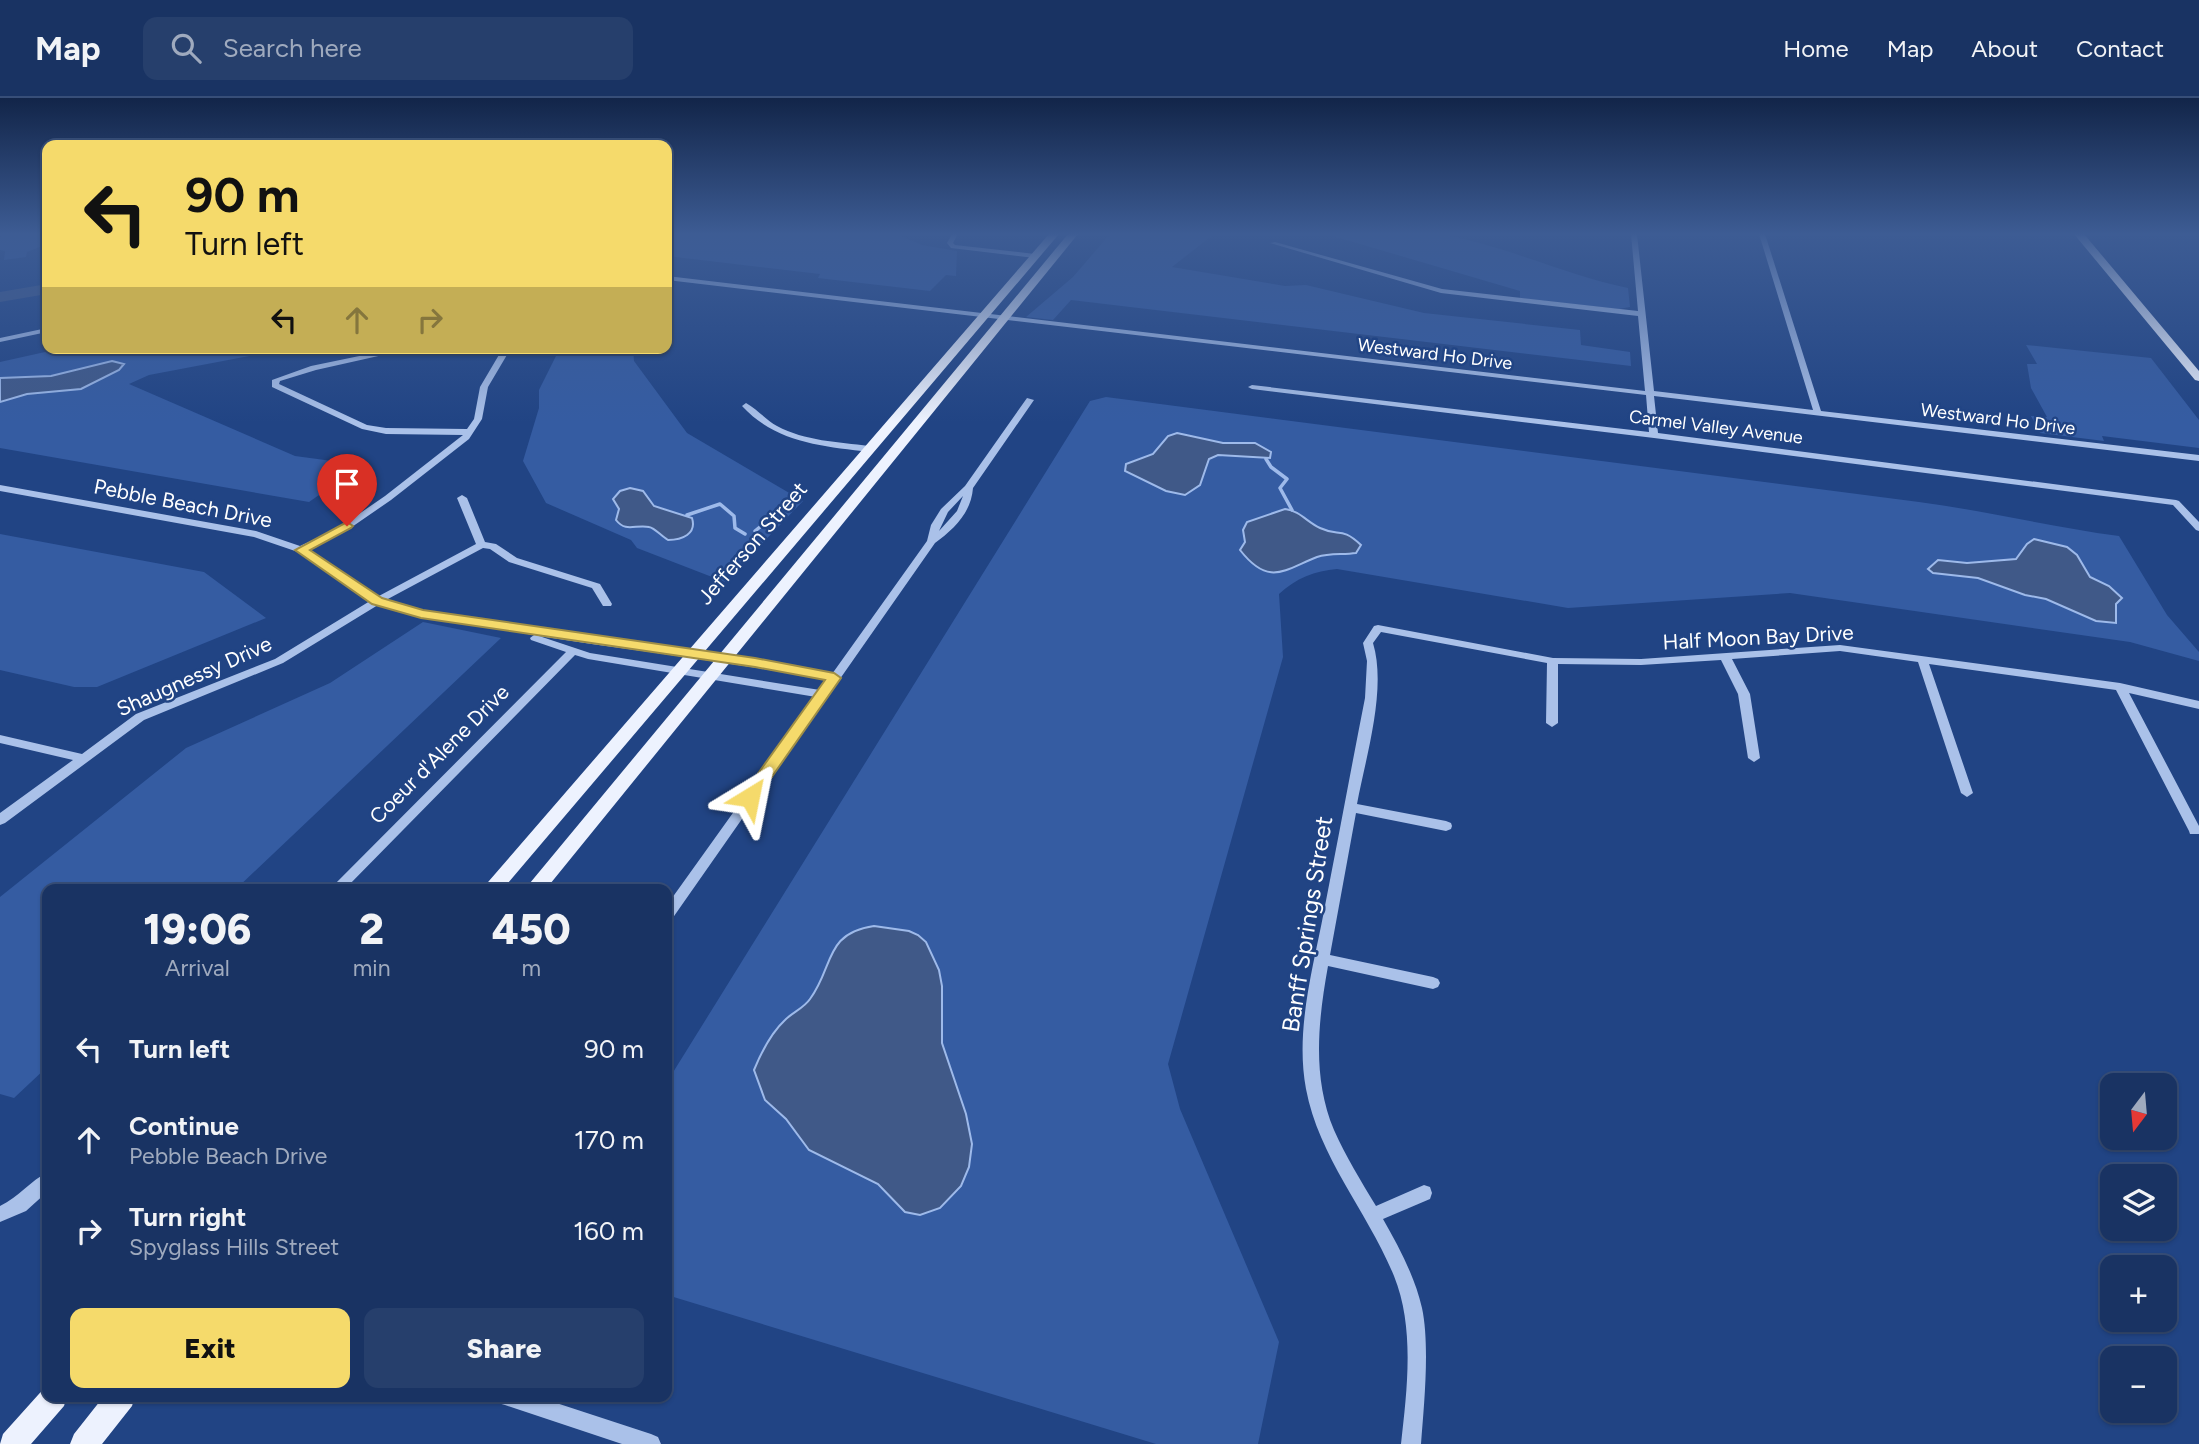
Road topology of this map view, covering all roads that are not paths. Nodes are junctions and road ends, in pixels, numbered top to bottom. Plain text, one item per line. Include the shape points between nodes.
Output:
1 (823, 297) edge
2 (1000, 297) edge
3 (1021, 297) edge
4 (1492, 297) edge
5 (1640, 297) edge
6 (1782, 297) edge
7 (2131, 297) edge
8 (1642, 314) junction
9 (983, 316) junction
10 (1003, 319) junction
11 (42, 331) edge
12 (0, 340) edge
13 (382, 354) edge
14 (503, 354) edge
15 (298, 372) joint
16 (2199, 379) edge
17 (1252, 387) dead end
18 (1649, 394) junction
19 (1030, 400) dead end
20 (746, 407) dead end
21 (1818, 414) junction
22 (470, 432) junction
23 (1654, 435) junction
24 (869, 449) junction
25 (2199, 458) edge
26 (0, 488) edge
27 (462, 498) dead end
28 (833, 526) junction
29 (2199, 528) edge
30 (481, 545) junction
31 (301, 550) junction
32 (377, 601) junction
33 (607, 604) dead end
34 (508, 629) junction
35 (1368, 643) joint
36 (573, 651) junction
37 (693, 656) junction
38 (1724, 656) junction
39 (723, 659) junction
40 (1922, 659) junction
41 (1553, 661) junction
42 (679, 671) junction
43 (710, 676) junction
44 (834, 678) junction
45 (2120, 687) junction
46 (822, 694) junction
47 (2199, 705) edge
48 (1552, 723) dead end
49 (0, 739) edge
50 (82, 758) junction
51 (1754, 758) dead end
52 (1967, 793) dead end
53 (1350, 807) junction
54 (0, 820) edge
55 (1447, 827) dead end
56 (2195, 831) dead end
57 (342, 884) edge
58 (496, 884) edge
59 (539, 884) edge
60 (672, 908) edge
61 (1321, 959) junction
62 (1433, 983) dead end
63 (42, 1185) edge
64 (1423, 1193) dead end
65 (0, 1214) edge
66 (1373, 1215) junction
67 (49, 1402) edge
68 (117, 1402) edge
69 (523, 1402) edge
70 (13, 1444) edge
71 (84, 1444) edge
72 (651, 1444) edge
73 (1411, 1444) edge

1 - 9 street, Westward Ho Drive
2 - 9 main road, Jefferson Street
3 - 10 main road
4 - 8 street
5 - 8 street
6 - 21 street
7 - 16 main road
8 - 18 street
9 - 10 street, Westward Ho Drive
9 - 24 main road, Jefferson Street
10 - 18 street, Westward Ho Drive
10 - 28 main road
11 - 12 street
13 - 15 street
14 - 22 street via 484,387 478,419
15 - 22 street via 275,380 275,384 365,427
17 - 23 street, Carmel Valley Avenue
18 - 21 street, Westward Ho Drive
18 - 23 street
19 - 44 street via 968,488 966,504 948,529 932,541
20 - 24 street via 763,424 790,437
21 - 25 street, Westward Ho Drive
22 - 31 street via 388,498
23 - 29 street, Carmel Valley Avenue via 2176,503
24 - 28 main road via 879,454 853,485
24 - 37 main road, Jefferson Street
26 - 31 street, Pebble Beach Drive via 256,534
27 - 30 street
28 - 39 main road
30 - 32 street, Shaugnessy Drive
30 - 33 street via 596,586
31 - 32 street, Pebble Beach Drive
32 - 34 street, Pebble Beach Drive via 421,614
32 - 50 street, Shaugnessy Drive via 279,661 140,717
34 - 36 street
34 - 37 street
35 - 41 street, Half Moon Bay Drive via 1378,628
35 - 53 street, Banff Springs Street via 1373,662 1371,698
36 - 42 street
36 - 57 street, Coeur d'Alene Drive
37 - 39 street
37 - 42 main road, Jefferson Street
38 - 40 street, Half Moon Bay Drive via 1840,648
38 - 41 street, Half Moon Bay Drive via 1641,662
38 - 51 street via 1744,694
39 - 43 main road
39 - 44 street
40 - 45 street, Half Moon Bay Drive
40 - 52 street
41 - 48 street
42 - 43 street
42 - 58 main road, Jefferson Street
43 - 46 street
43 - 59 main road
44 - 46 street
45 - 47 street, Half Moon Bay Drive
45 - 56 street
46 - 60 street
49 - 50 street
50 - 54 street, Shaugnessy Drive
53 - 55 street
53 - 61 street, Banff Springs Street
61 - 62 street
61 - 66 street, Banff Springs Street via 1310,1037 1316,1101 1333,1143
63 - 65 street via 20,1205
64 - 66 street
66 - 73 street, Banff Springs Street via 1391,1246 1413,1307 1418,1387
67 - 70 main road
68 - 71 main road
69 - 72 street

